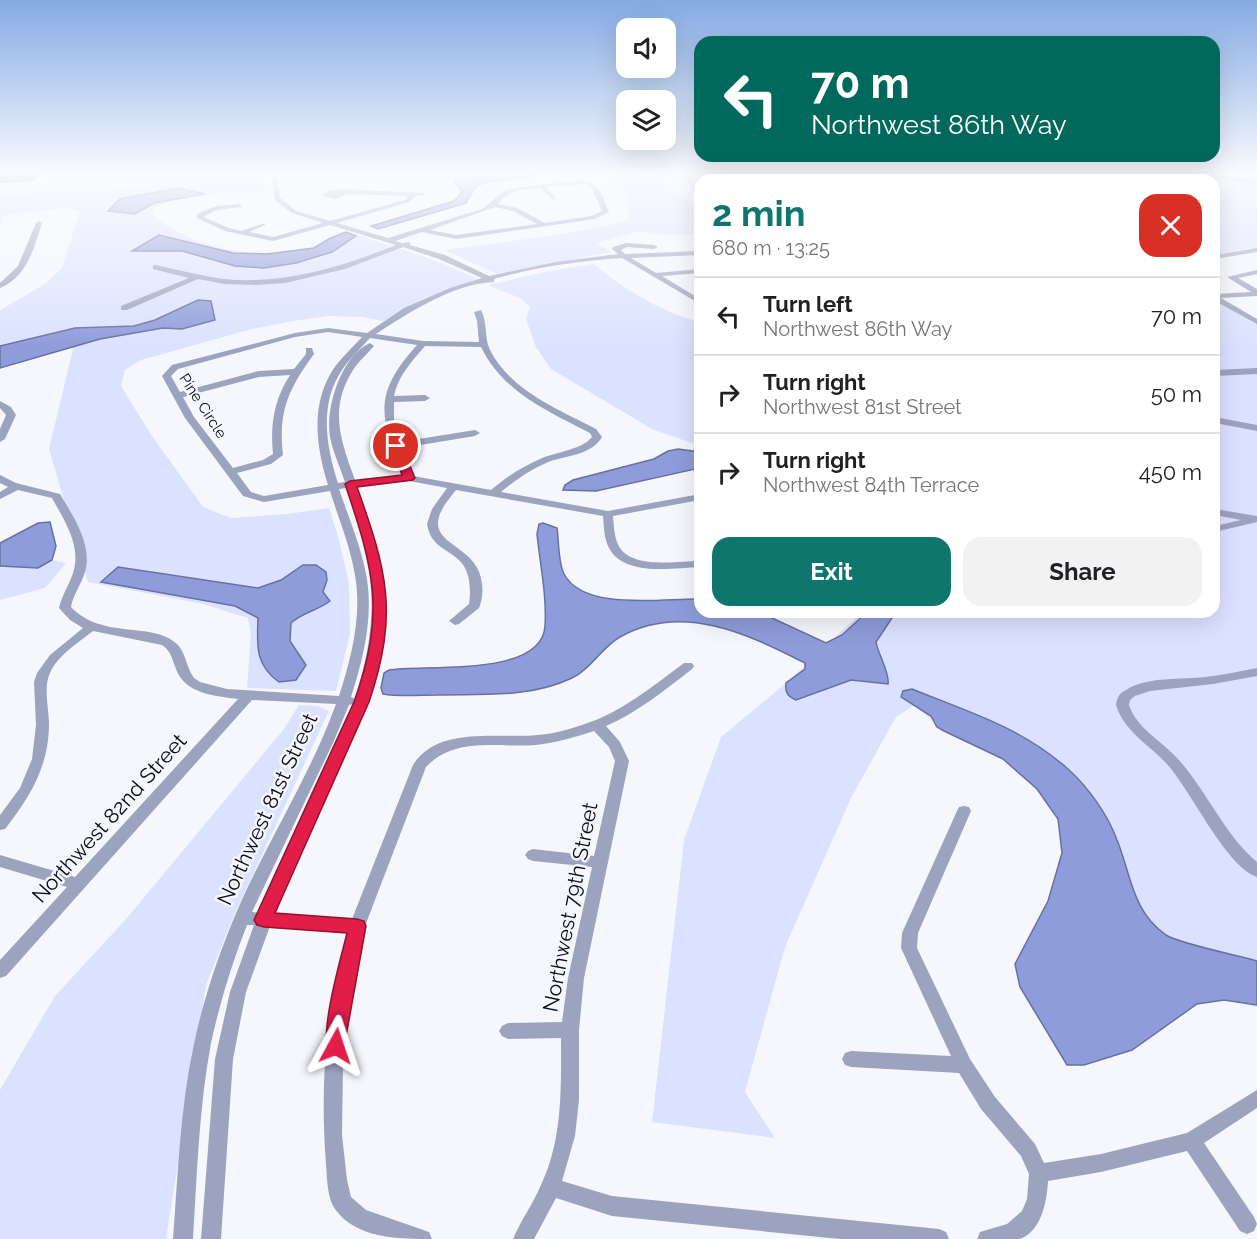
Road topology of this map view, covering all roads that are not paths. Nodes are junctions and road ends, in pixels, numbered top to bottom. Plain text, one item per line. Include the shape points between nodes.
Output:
1 (36, 231) edge
2 (231, 231) edge
3 (247, 231) edge
4 (300, 231) edge
5 (363, 231) edge
6 (419, 231) edge
7 (426, 231) edge
8 (501, 231) edge
9 (240, 234) junction
10 (390, 239) junction
11 (405, 244) junction
12 (694, 247) edge
13 (1257, 250) edge
14 (694, 254) edge
15 (1257, 255) edge
16 (624, 257) junction
17 (1220, 258) edge
18 (1220, 259) edge
19 (156, 267) dead end
20 (694, 272) edge
21 (1257, 272) edge
22 (653, 275) junction
23 (195, 278) junction
24 (495, 279) junction
25 (0, 286) edge
26 (1257, 293) edge
27 (1220, 296) edge
28 (1220, 298) edge
29 (694, 299) edge
30 (1220, 299) edge
31 (124, 308) dead end
32 (478, 312) dead end
33 (1257, 316) edge
34 (1257, 322) edge
35 (370, 335) junction
36 (381, 337) junction
37 (423, 343) junction
38 (484, 345) junction
39 (309, 350) dead end
40 (1257, 371) edge
41 (295, 372) junction
42 (1220, 373) edge
43 (177, 396) junction
44 (425, 398) dead end
45 (388, 399) junction
46 (0, 404) edge
47 (1220, 421) edge
48 (1257, 428) edge
49 (475, 433) dead end
50 (0, 439) edge
51 (396, 446) junction
52 (230, 472) junction
53 (0, 478) edge
54 (409, 478) junction
55 (350, 484) junction
56 (16, 487) junction
57 (334, 487) junction
58 (453, 487) junction
59 (492, 494) junction
60 (0, 496) edge
61 (694, 498) edge
62 (1220, 513) edge
63 (608, 514) junction
64 (1220, 528) edge
65 (694, 564) edge
66 (455, 621) dead end
67 (91, 627) junction
68 (688, 666) dead end
69 (1257, 672) edge
70 (250, 694) junction
71 (345, 700) junction
72 (361, 702) junction
73 (598, 726) junction
74 (964, 811) dead end
75 (0, 825) edge
76 (533, 855) dead end
77 (0, 861) edge
78 (600, 862) junction
79 (1257, 872) edge
80 (78, 884) junction
81 (242, 918) junction
82 (264, 920) junction
83 (357, 926) junction
84 (0, 971) edge
85 (570, 1030) junction
86 (508, 1031) dead end
87 (851, 1059) dead end
88 (964, 1065) junction
89 (1257, 1098) edge
90 (1191, 1141) junction
91 (1039, 1173) junction
92 (551, 1187) junction
93 (1247, 1224) dead end
94 (183, 1239) edge
95 (211, 1239) edge
96 (422, 1239) edge
97 (523, 1239) edge
98 (939, 1239) edge
99 (987, 1239) edge

1 - 25 street via 25,265
2 - 9 street
3 - 9 street
4 - 9 street via 273,238
5 - 10 street
6 - 10 street
7 - 8 street via 456,237
10 - 11 street
11 - 23 street via 335,270 294,280 237,284
11 - 24 street
12 - 16 street via 626,245 616,249
13 - 17 street
14 - 16 street
15 - 18 street
16 - 22 street
16 - 24 street via 544,266
19 - 23 street
20 - 22 street
21 - 26 street via 1231,277
22 - 29 street
23 - 31 street
24 - 35 street via 421,304
24 - 36 street via 430,306
26 - 27 street
28 - 33 street
30 - 34 street
32 - 38 street via 483,320
35 - 36 street
35 - 43 street, Pine Circle via 343,330 313,332 175,367 166,376
35 - 57 street, Northwest 81st Street via 339,367 322,402 320,434
36 - 37 street
36 - 55 street via 355,362 334,401 335,438
37 - 38 street
37 - 45 street via 400,368
38 - 59 street via 501,374 519,389 593,431 597,437 586,448 525,469
39 - 41 street
40 - 42 street
41 - 43 street via 259,374
41 - 52 street via 279,402 275,420 278,454 267,462
43 - 52 street, Pine Circle
44 - 45 street
45 - 51 street via 389,427
46 - 50 street via 11,415
47 - 48 street
49 - 51 street
51 - 54 street
52 - 57 street, Pine Circle via 255,498
53 - 56 street
54 - 55 street
54 - 58 street
55 - 57 street
55 - 72 street via 373,549 381,608 372,671
56 - 60 street
56 - 67 street via 56,496 83,550 65,608 72,618
57 - 71 street, Northwest 81st Street via 360,570 363,611
58 - 59 street
58 - 66 street via 432,525 435,534 470,563 477,590 475,605
59 - 63 street
61 - 63 street
62 - 64 street via 1257,519
63 - 65 street via 611,539 623,557 648,564
67 - 70 street via 167,642 178,651 183,675 196,685
67 - 75 street via 50,661 43,672 43,748 36,771
68 - 73 street via 626,712
69 - 79 street via 1142,688 1122,701 1132,724 1185,775 1237,855
70 - 71 street
70 - 80 street, Northwest 82nd Street
71 - 72 street
71 - 81 street, Northwest 81st Street
72 - 82 street
73 - 78 street, Northwest 79th Street via 615,745 622,761
73 - 83 street via 551,738 456,744 436,750 420,765
74 - 88 street via 910,933 909,948
76 - 78 street
77 - 80 street
78 - 85 street, Northwest 79th Street via 576,978
80 - 84 street, Northwest 82nd Street
81 - 82 street
81 - 94 street, Northwest 81st Street via 214,993 199,1062
82 - 83 street
82 - 95 street via 238,992 224,1059
83 - 96 street via 339,1011 334,1064 337,1180 342,1202 360,1218
85 - 86 street
85 - 92 street, Northwest 79th Street via 566,1136
87 - 88 street
88 - 91 street via 988,1103 1028,1150
89 - 90 street
90 - 91 street
90 - 93 street
91 - 99 street via 1038,1201 1028,1221 1005,1236
92 - 97 street, Northwest 79th Street
92 - 98 street via 612,1206

